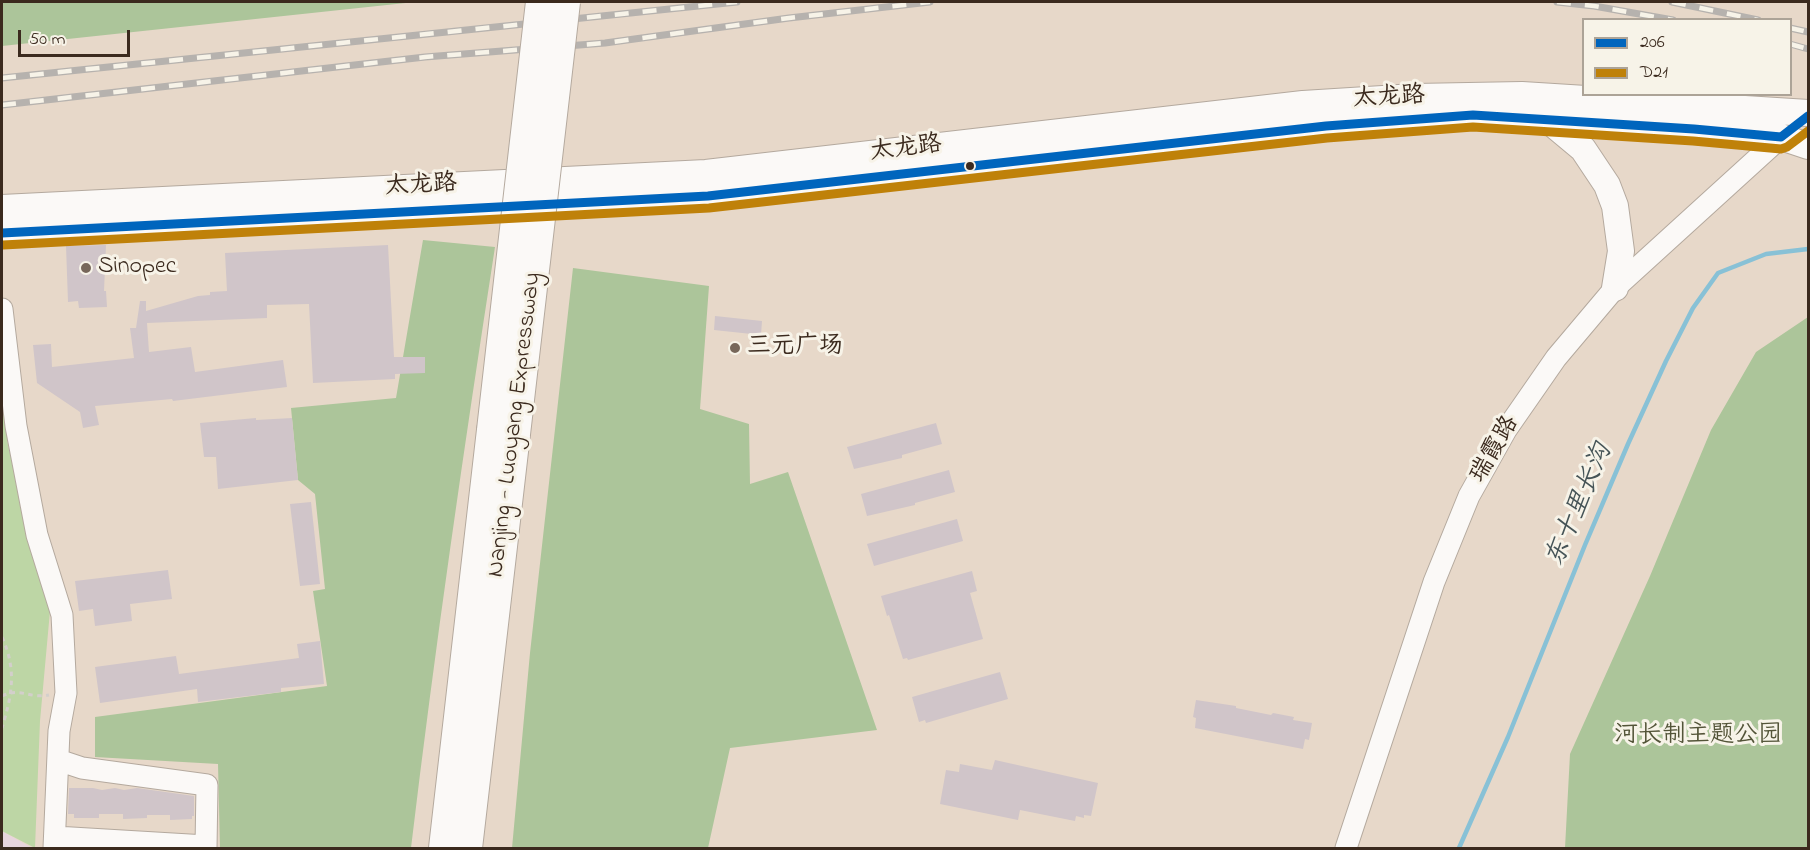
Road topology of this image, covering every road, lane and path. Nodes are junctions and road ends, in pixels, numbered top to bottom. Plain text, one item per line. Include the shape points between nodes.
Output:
1 (541, 2) edge
2 (565, 2) edge
3 (1809, 115) edge
4 (1547, 119) junction
5 (1781, 137) junction
6 (1809, 146) edge
7 (2, 208) edge
8 (2, 233) edge
9 (1615, 288) junction
10 (2, 309) edge
11 (504, 432) junction
12 (2, 637) edge
13 (12, 691) junction
14 (66, 693) junction
15 (2, 696) edge
16 (2, 728) edge
17 (58, 760) junction
18 (55, 843) edge
19 (206, 847) edge
20 (444, 849) edge
21 (467, 849) edge
22 (1347, 849) edge

1 - 11 highway, Nanjing - Luoyang Expressway, bridge
2 - 11 highway, Nanjing - Luoyang Expressway, bridge
3 - 5 main road, 太龙路
3 - 7 main road, 太龙路 via 1522,95 1415,97 1303,104 706,173
4 - 5 main road, 太龙路
4 - 8 main road, 太龙路 via 1473,115 1326,126 708,196
4 - 9 main road via 1583,149 1607,185 1615,206 1621,251
5 - 6 main road
5 - 9 street, 瑞霞路
9 - 22 street, 瑞霞路 via 1556,358 1506,430 1469,496 1434,582
10 - 14 street via 16,426 37,535 62,615
11 - 20 highway, Nanjing - Luoyang Expressway
11 - 21 highway, Nanjing - Luoyang Expressway
12 - 13 path via 13,677
13 - 14 path via 40,697
13 - 15 path
13 - 16 path
14 - 17 street
17 - 18 street
17 - 19 street via 82,768 207,785
18 - 19 street

